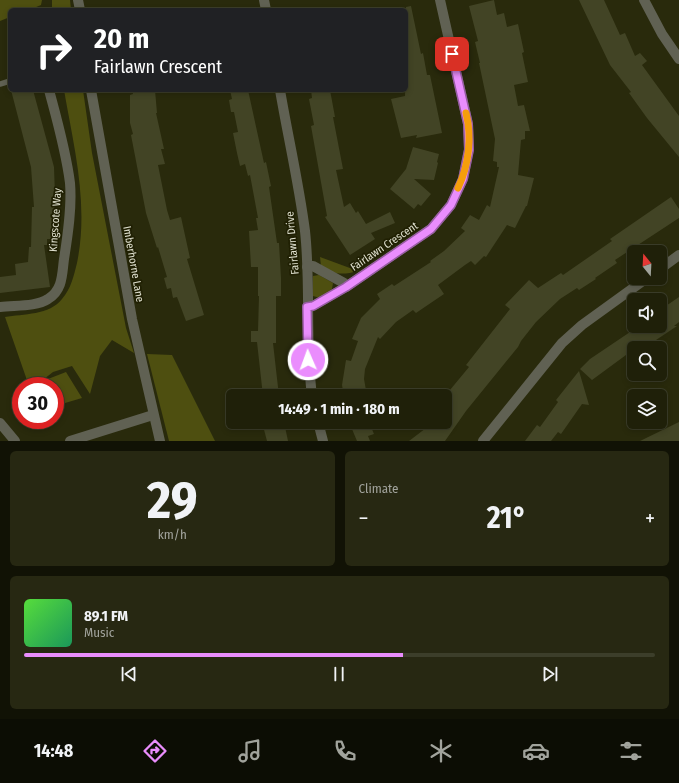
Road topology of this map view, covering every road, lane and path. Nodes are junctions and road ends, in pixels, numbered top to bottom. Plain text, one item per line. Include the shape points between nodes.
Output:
1 (440, 0) edge
2 (644, 0) edge
3 (679, 59) edge
4 (49, 92) edge
5 (91, 92) edge
6 (280, 92) edge
7 (679, 255) edge
8 (667, 264) edge
9 (307, 267) junction
10 (637, 285) edge
11 (346, 287) junction
12 (0, 307) edge
13 (307, 307) junction
14 (311, 389) edge
15 (153, 415) junction
16 (0, 423) edge
17 (320, 429) edge
18 (15, 441) edge
19 (70, 441) edge
20 (160, 441) edge
21 (323, 441) edge
22 (483, 441) edge

1 - 11 street, Fairlawn Crescent via 468,124 469,150 463,179 451,205 431,229
2 - 3 street
4 - 12 street, Kingscote Way via 70,183 62,283 48,300
5 - 15 street, Imberhorne Lane via 132,319
6 - 9 street, Fairlawn Drive via 305,231
7 - 8 street
9 - 11 street via 313,266 344,282
9 - 13 street, Fairlawn Drive
10 - 22 street via 582,325 562,343
11 - 13 street, Fairlawn Crescent
13 - 14 street, Fairlawn Drive via 307,348
15 - 19 street
15 - 20 street, Imberhorne Lane
16 - 18 street
17 - 21 street

